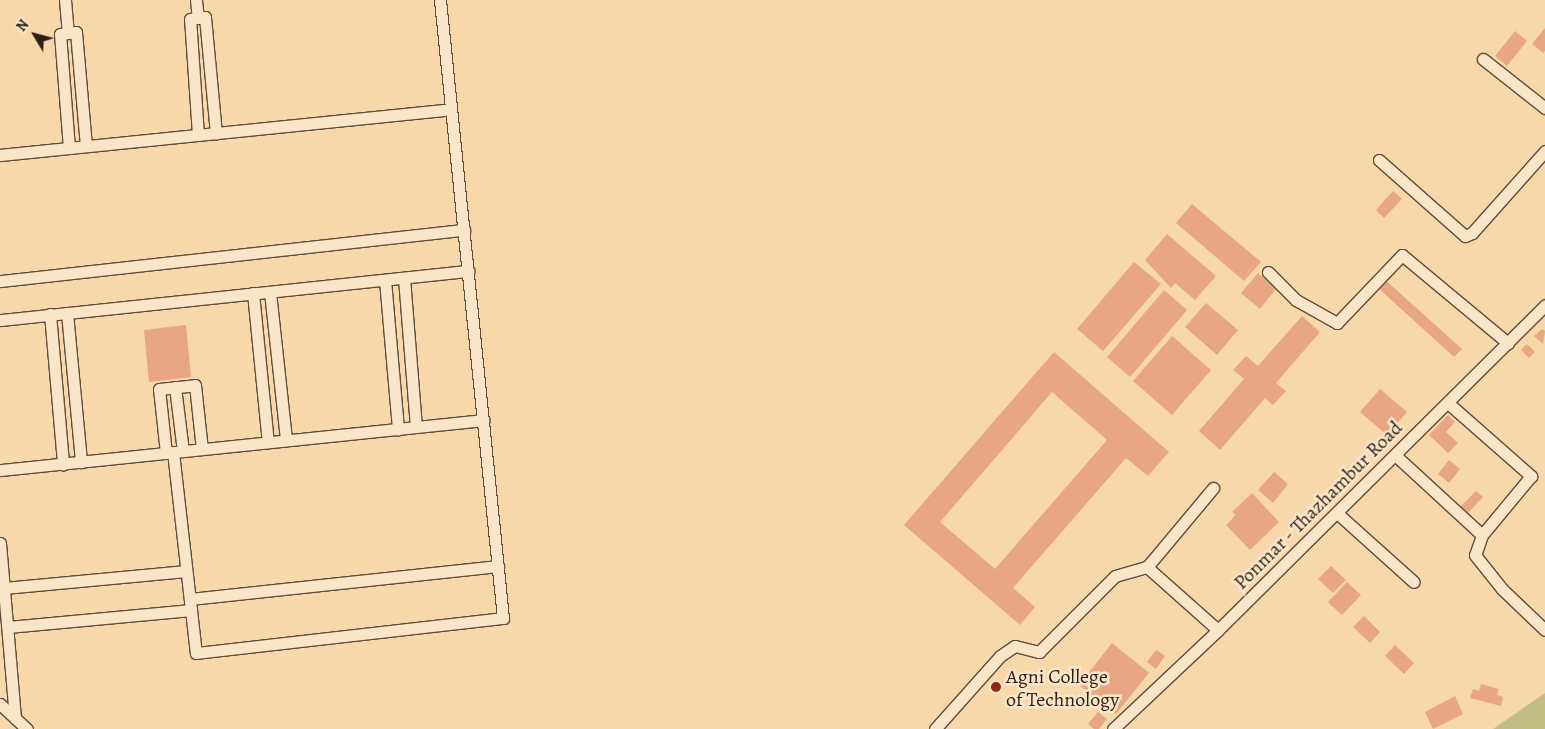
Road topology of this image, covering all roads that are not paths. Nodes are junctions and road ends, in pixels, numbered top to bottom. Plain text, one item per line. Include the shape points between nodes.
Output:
1 (65, 0) edge
2 (196, 0) edge
3 (440, 0) edge
4 (198, 18) junction
5 (68, 33) junction
6 (1483, 59) dead end
7 (1545, 108) edge
8 (451, 109) junction
9 (216, 133) junction
10 (198, 134) junction
11 (86, 146) junction
12 (69, 148) junction
13 (1545, 151) edge
14 (0, 155) edge
15 (1380, 160) dead end
16 (464, 230) junction
17 (468, 271) junction
18 (1268, 272) dead end
19 (404, 278) junction
20 (385, 280) junction
21 (0, 281) edge
22 (270, 292) junction
23 (253, 293) junction
24 (1545, 305) edge
25 (67, 313) junction
26 (50, 314) junction
27 (0, 320) edge
28 (1508, 343) junction
29 (175, 387) junction
30 (1448, 403) junction
31 (483, 420) junction
32 (416, 427) junction
33 (398, 429) junction
34 (286, 440) junction
35 (268, 442) junction
36 (202, 449) junction
37 (174, 452) junction
38 (1395, 455) junction
39 (80, 462) junction
40 (62, 464) junction
41 (0, 470) edge
42 (1213, 488) dead end
43 (1337, 513) junction
44 (1479, 532) junction
45 (0, 543) edge
46 (498, 566) junction
47 (1147, 568) junction
48 (186, 572) junction
49 (1414, 582) dead end
50 (4, 588) junction
51 (190, 605) junction
52 (8, 627) junction
53 (1218, 630) junction
54 (1545, 630) edge
55 (0, 704) edge
56 (15, 718) junction
57 (27, 729) edge
58 (935, 729) edge
59 (1113, 729) edge

1 - 5 street
2 - 4 street
3 - 8 street
4 - 9 street via 205,17
4 - 10 street via 190,19
5 - 11 street via 76,32
5 - 12 street via 60,34
6 - 7 street
8 - 9 street
8 - 16 street
9 - 10 street
10 - 11 street
11 - 12 street
12 - 14 street
13 - 15 street via 1472,233 1465,236
16 - 17 street
16 - 21 street
17 - 19 street
17 - 31 street
18 - 28 street via 1296,300 1337,323 1402,255
19 - 20 street
19 - 32 street
20 - 22 street
20 - 33 street
22 - 23 street
22 - 34 street
23 - 25 street
23 - 35 street
24 - 28 street, Ponmar - Thazhambur Road
25 - 26 street
25 - 39 street
26 - 27 street
26 - 40 street
28 - 30 street, Ponmar - Thazhambur Road
29 - 36 street via 195,385
29 - 37 street
29 - 37 street via 159,389
30 - 38 street, Ponmar - Thazhambur Road
30 - 44 street via 1531,476
31 - 32 street
31 - 46 street
32 - 33 street
33 - 34 street
34 - 35 street
35 - 36 street
36 - 37 street
37 - 39 street
37 - 48 street
38 - 43 street, Ponmar - Thazhambur Road
38 - 44 street
39 - 40 street
40 - 41 street
42 - 47 street
43 - 49 street
43 - 53 street, Ponmar - Thazhambur Road
44 - 54 street via 1475,555 1502,589
45 - 50 street
46 - 51 street
46 - 51 street via 503,618 196,653
47 - 53 street
47 - 58 street via 1115,576 1039,652 1015,646 1000,656
48 - 50 street
48 - 51 street
50 - 52 street
51 - 52 street
52 - 56 street
53 - 59 street, Ponmar - Thazhambur Road
55 - 56 street
56 - 57 street

